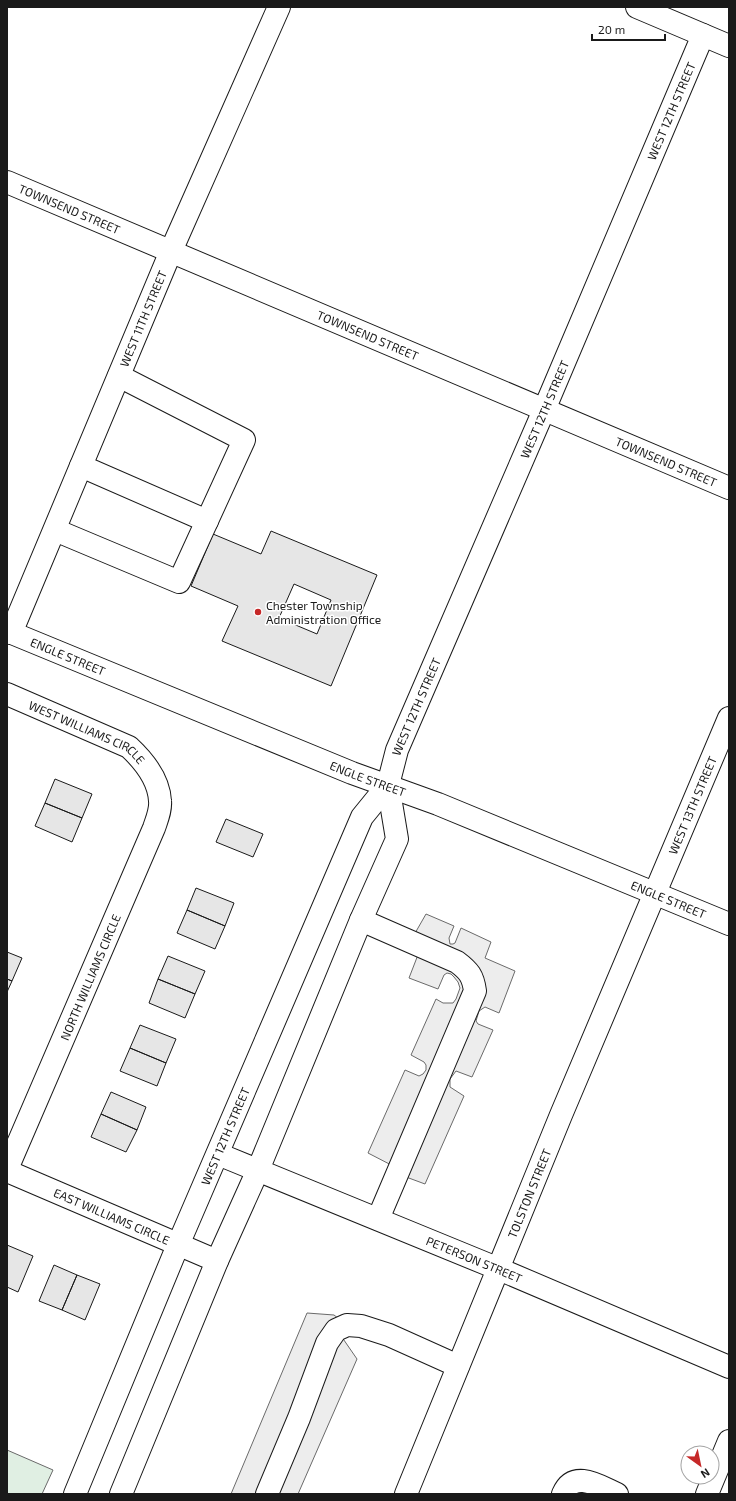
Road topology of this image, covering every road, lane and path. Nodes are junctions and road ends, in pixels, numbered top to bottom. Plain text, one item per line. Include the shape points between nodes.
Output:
1 (279, 7) edge
2 (637, 7) edge
3 (703, 35) junction
4 (729, 46) edge
5 (7, 182) edge
6 (171, 251) junction
7 (119, 376) junction
8 (544, 410) junction
9 (81, 466) junction
10 (729, 488) edge
11 (207, 521) junction
12 (54, 530) junction
13 (9, 632) edge
14 (7, 694) edge
15 (729, 718) edge
16 (156, 782) joint
17 (388, 785) junction
18 (655, 893) junction
19 (361, 920) junction
20 (729, 924) edge
21 (218, 1154) junction
22 (7, 1170) edge
23 (258, 1170) junction
24 (378, 1219) junction
25 (178, 1245) junction
26 (217, 1261) junction
27 (499, 1269) junction
28 (458, 1366) junction
29 (729, 1368) edge
30 (729, 1441) edge
31 (75, 1494) edge
32 (121, 1494) edge
33 (267, 1494) edge
34 (406, 1494) edge
35 (562, 1494) edge
36 (617, 1494) edge
37 (707, 1494) edge

1 - 6 street, WEST 11TH STREET
2 - 3 street
3 - 4 street
3 - 8 street, WEST 12TH STREET
5 - 6 street, TOWNSEND STREET
6 - 7 street, WEST 11TH STREET
6 - 8 street, TOWNSEND STREET
7 - 9 street, WEST 11TH STREET
7 - 11 street via 244,440
8 - 10 street, TOWNSEND STREET
8 - 17 street, WEST 12TH STREET via 397,750
9 - 11 street
9 - 12 street, WEST 11TH STREET
11 - 12 street via 179,582
12 - 13 street, WEST 11TH STREET
13 - 17 street, ENGLE STREET via 345,770
14 - 16 street, WEST WILLIAMS CIRCLE via 129,747 142,760
15 - 18 street, WEST 13TH STREET
16 - 22 street, NORTH WILLIAMS CIRCLE via 160,809 154,828
17 - 18 street, ENGLE STREET
17 - 19 street, WEST 12TH STREET via 396,839
17 - 21 street, WEST 12TH STREET via 362,817
18 - 20 street, ENGLE STREET
18 - 27 street, TOLSTON STREET
19 - 23 street, WEST 12TH STREET
19 - 24 street via 457,962 466,968 473,979 475,991
21 - 23 street, PETERSON STREET
21 - 25 street, WEST 12TH STREET
22 - 25 street, EAST WILLIAMS CIRCLE
23 - 24 street, PETERSON STREET
23 - 26 street, WEST 12TH STREET
24 - 27 street, PETERSON STREET
25 - 26 street, EAST WILLIAMS CIRCLE
25 - 31 street, WEST 12TH STREET
26 - 32 street, WEST 12TH STREET
27 - 28 street, TOLSTON STREET
27 - 29 street, PETERSON STREET
28 - 33 street via 361,1326 347,1326 336,1330 327,1343
28 - 34 street, TOLSTON STREET
30 - 37 street
35 - 36 street via 572,1482 582,1480

